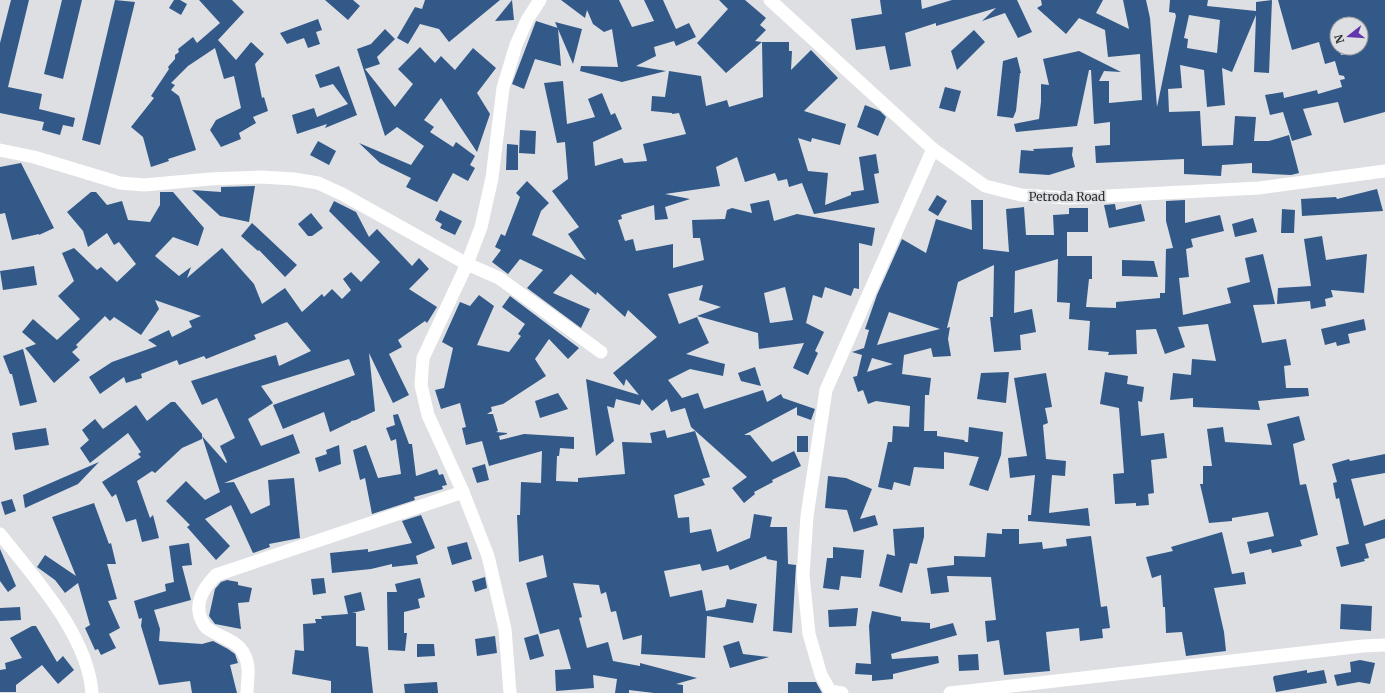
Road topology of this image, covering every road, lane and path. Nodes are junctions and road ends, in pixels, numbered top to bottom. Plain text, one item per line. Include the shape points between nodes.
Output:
1 (540, 0) edge
2 (770, 0) edge
3 (933, 149) junction
4 (0, 150) edge
5 (1385, 171) edge
6 (467, 264) junction
7 (601, 352) dead end
8 (463, 492) junction
9 (0, 534) edge
10 (1385, 645) edge
11 (834, 692) edge
12 (92, 693) edge
13 (247, 693) edge
14 (510, 693) edge
15 (950, 693) edge

1 - 6 street via 527,20 516,45 503,88 492,178 481,227
2 - 3 street, Petroda Road
3 - 5 street, Petroda Road via 985,186 1021,195 1069,198 1259,188
3 - 11 street via 826,390 807,516 803,575 809,634 821,675
4 - 6 street via 34,157 120,183 144,185 261,177 294,178 342,194
6 - 7 street via 499,278
6 - 8 street via 423,358 422,385 428,415
8 - 13 street via 216,575 204,588 198,603 199,614 206,628 231,641 244,653 249,671
8 - 14 street via 488,556 505,629
9 - 12 street via 75,636 84,658
10 - 15 street

